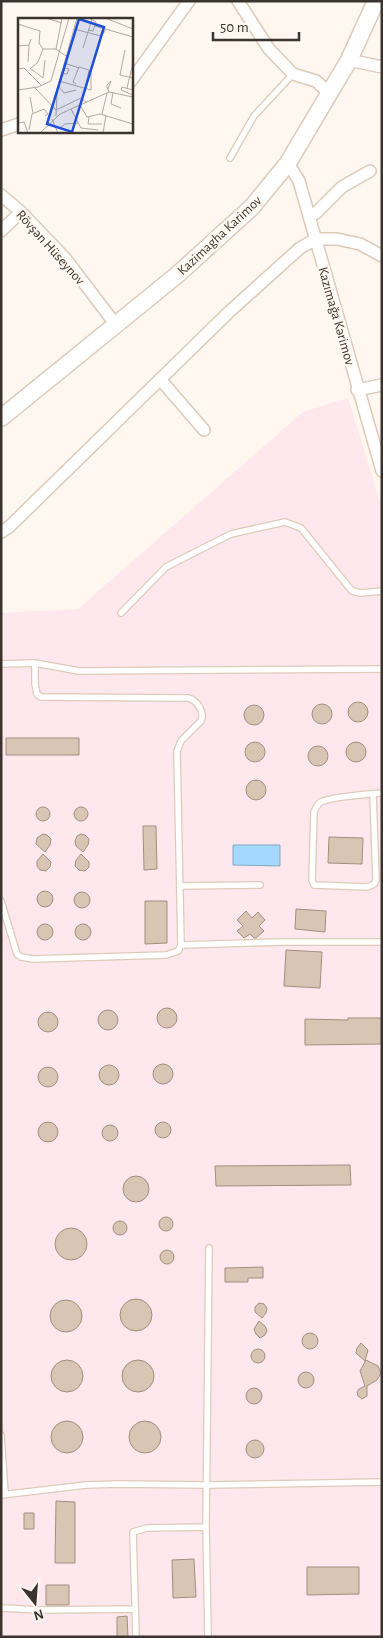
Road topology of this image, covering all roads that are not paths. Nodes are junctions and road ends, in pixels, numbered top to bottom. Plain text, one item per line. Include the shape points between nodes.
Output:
1 (189, 1) edge
2 (238, 1) edge
3 (376, 1) edge
4 (349, 60) junction
5 (382, 67) edge
6 (293, 74) junction
7 (132, 79) edge
8 (328, 92) junction
9 (18, 124) edge
10 (1, 130) edge
11 (230, 158) dead end
12 (288, 163) junction
13 (370, 171) dead end
14 (1, 195) edge
15 (21, 212) junction
16 (309, 217) junction
17 (1, 231) edge
18 (316, 239) junction
19 (382, 256) edge
20 (116, 325) junction
21 (160, 379) junction
22 (382, 385) edge
23 (358, 390) junction
24 (1, 418) edge
25 (204, 430) dead end
26 (382, 471) edge
27 (1, 532) edge
28 (382, 590) edge
29 (121, 613) dead end
30 (35, 663) junction
31 (1, 664) edge
32 (382, 669) edge
33 (382, 793) edge
34 (373, 794) junction
35 (260, 885) dead end
36 (180, 886) junction
37 (1, 900) edge
38 (382, 942) edge
39 (180, 945) junction
40 (209, 1248) dead end
41 (1, 1435) edge
42 (382, 1482) edge
43 (207, 1485) junction
44 (3, 1494) edge
45 (206, 1527) junction
46 (1, 1608) edge
47 (135, 1609) junction
48 (136, 1637) edge
49 (208, 1637) edge

1 - 7 street
2 - 6 street via 269,49
3 - 4 street, Kazimagha Karimov
4 - 5 street
4 - 8 street, Kazimagha Karimov
6 - 8 street via 316,81
6 - 11 lane via 254,116
8 - 12 street, Kazimagha Karimov
9 - 10 street
12 - 16 street, Kazımağa Kərimov via 299,181
12 - 20 street, Kazimagha Karimov via 252,207
13 - 16 street via 342,187
14 - 15 street, Rövşən Hüseynov
15 - 17 street
15 - 20 street, Rövşən Hüseynov via 65,258
16 - 18 street, Kazımağa Kərimov
18 - 19 street via 360,244
18 - 21 street via 300,248
18 - 23 street, Kazımağa Kərimov
20 - 24 street, Kazimagha Karimov
21 - 25 street
21 - 27 street
22 - 23 street
23 - 26 street, Kazımağa Kərimov
28 - 29 lane via 352,591 301,528 285,522 230,534 166,566
30 - 31 lane
30 - 32 lane via 79,671
30 - 36 lane via 35,684 37,694 41,696 188,698 196,702 203,717 181,741 177,751
33 - 34 lane
34 - 34 lane via 318,803 314,812 314,885 368,887 374,884
35 - 36 lane
36 - 39 lane
37 - 39 lane via 17,954 21,957 166,955 178,951
38 - 39 lane
40 - 43 lane
41 - 44 lane
42 - 43 lane
43 - 44 lane via 118,1484
43 - 45 lane
45 - 47 lane via 147,1528 133,1532
45 - 49 lane
46 - 47 lane
47 - 48 lane

